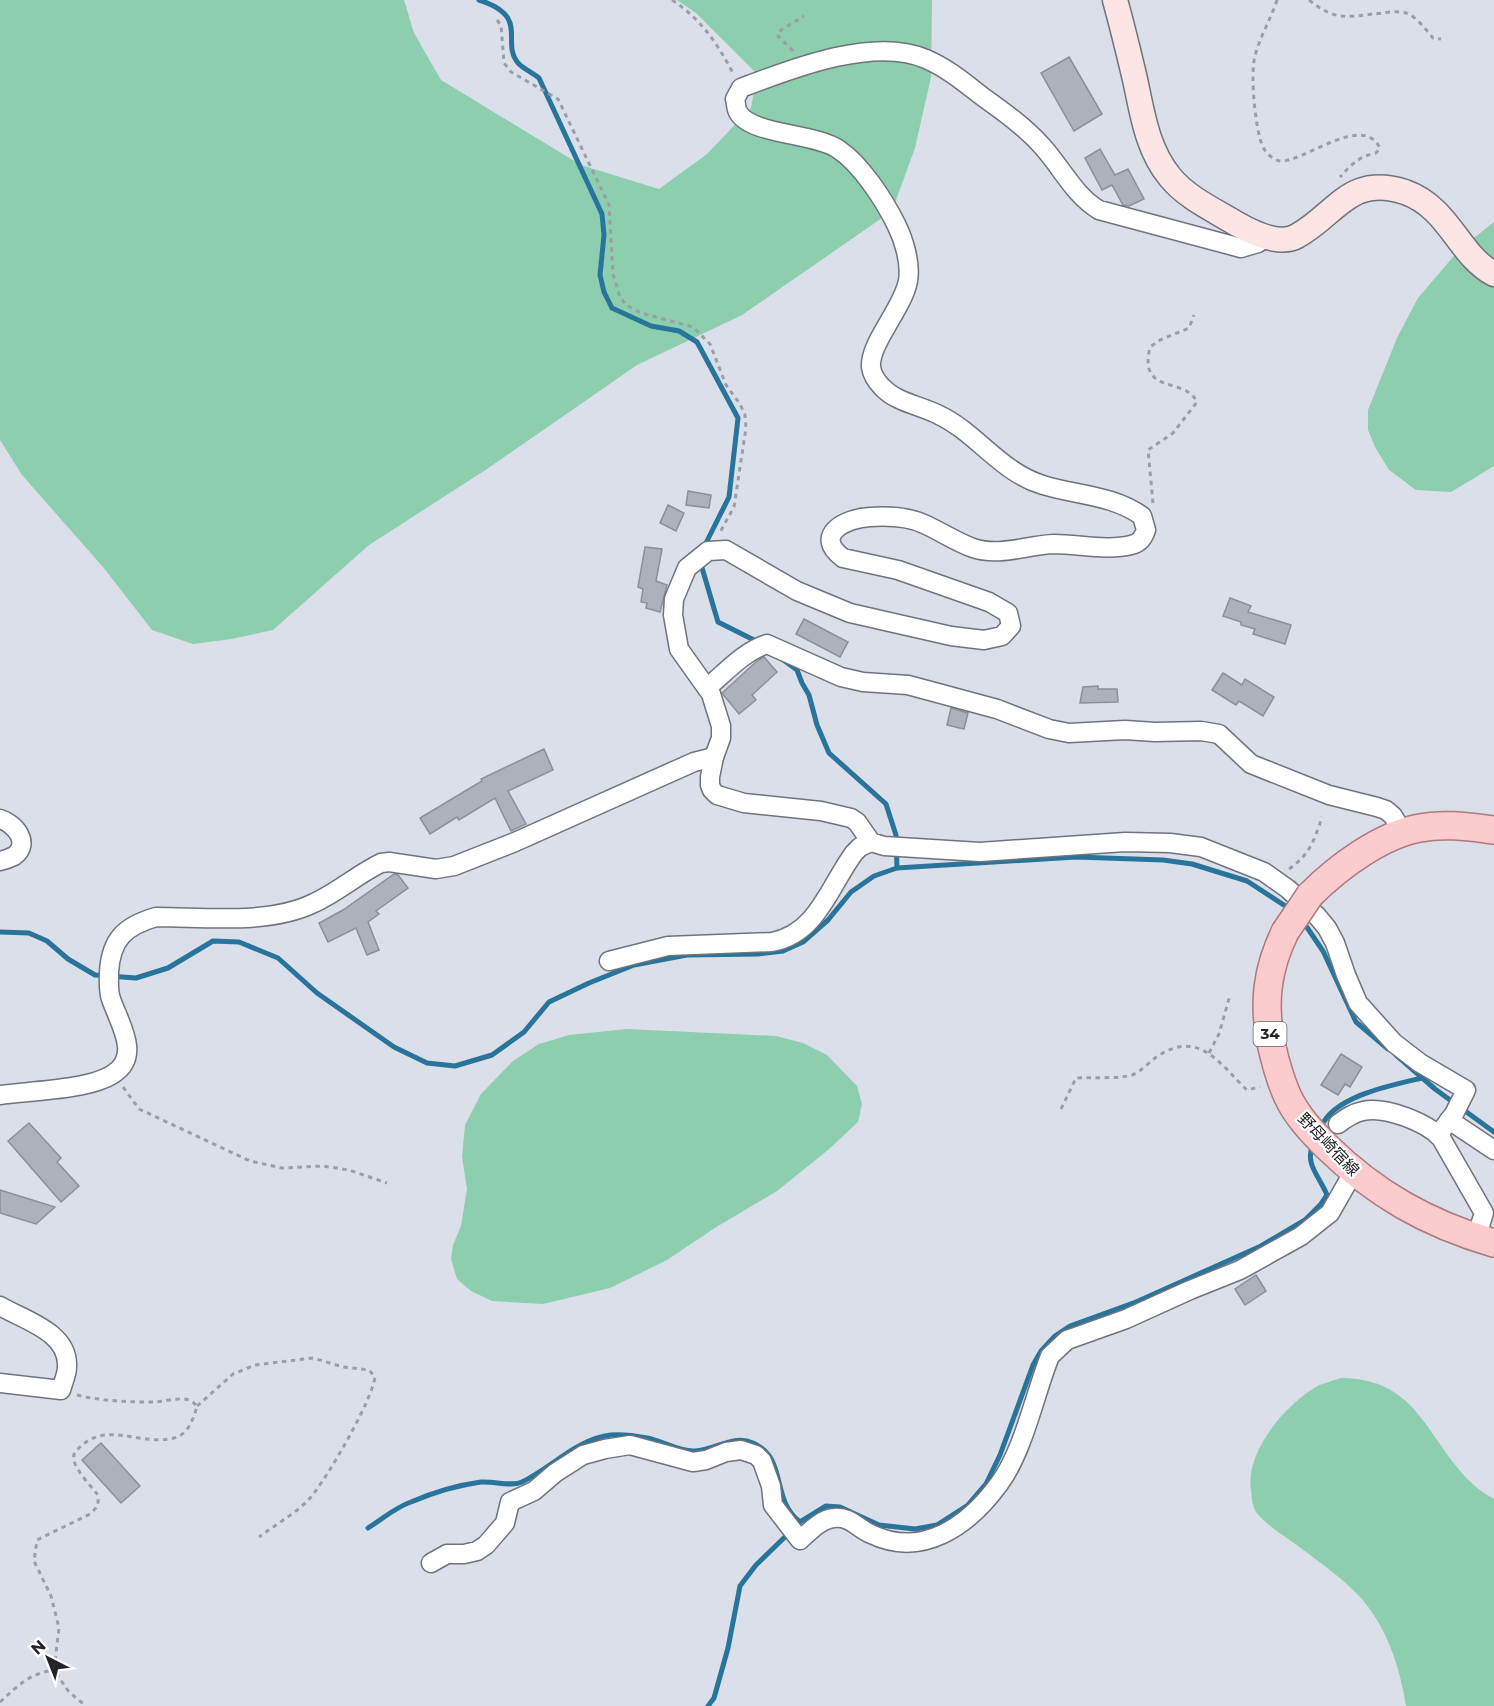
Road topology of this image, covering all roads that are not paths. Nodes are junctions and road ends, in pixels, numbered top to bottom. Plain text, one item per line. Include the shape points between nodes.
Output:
1 (1115, 0) edge
2 (1266, 236) junction
3 (1494, 274) edge
4 (708, 688) junction
5 (714, 757) junction
6 (0, 819) edge
7 (1494, 830) edge
8 (1403, 833) junction
9 (877, 844) junction
10 (0, 861) edge
11 (609, 961) dead end
12 (0, 1095) edge
13 (1447, 1123) junction
14 (1324, 1132) junction
15 (1494, 1150) edge
16 (1354, 1171) junction
17 (1485, 1240) edge
18 (0, 1306) edge
19 (0, 1383) edge
20 (431, 1563) dead end

1 - 2 street via 1150,146 1170,177 1192,197 1247,230
2 - 3 street via 1294,238 1343,198 1364,188 1387,189 1405,192 1428,204 1484,269
2 - 4 street via 1241,248 1100,210 1086,202 1042,146 1020,125 926,58 904,53 847,54 741,88 735,99 738,112 749,122 838,148 875,190 896,224 910,269 903,297 872,355 871,369 883,388 906,403 954,422 1021,477 1135,511 1142,516 1146,530 1143,539 1123,547 1051,544 1002,552 973,548 923,523 908,520 871,516 850,519 835,529 831,542 843,558 898,570 989,602 1008,613 1008,632 984,640 850,613 797,591 726,550 706,553 687,568 674,599 673,615 679,649
4 - 5 street via 721,726
4 - 8 street via 761,646 841,677 908,685 1069,733 1125,730 1219,734 1251,764 1329,795 1386,810
5 - 9 street via 710,785 717,795 744,803 851,818
5 - 12 street via 694,762 454,866 436,869 381,863 315,903 270,916 156,917 142,921 118,938 109,974 110,997 126,1034 124,1064 98,1081
6 - 10 street via 16,828 21,843 14,856
7 - 8 main road, 野母崎宿線 / 34 via 1464,826 1420,828
8 - 14 main road, 野母崎宿線 / 34, bridge via 1355,857 1325,880 1285,932 1272,962 1266,1008 1275,1064 1288,1097
9 - 11 street via 860,847 809,923 787,939 668,946
9 - 13 street via 980,852 1125,842 1170,843 1201,847 1264,872 1317,916 1335,944 1358,1003 1394,1043 1466,1089
13 - 14 street via 1433,1129 1372,1110 1352,1115
13 - 15 street
13 - 17 street via 1484,1213
14 - 16 main road, 野母崎宿線 / 34
16 - 17 main road, 野母崎宿線 / 34 via 1421,1216
16 - 20 street via 1330,1213 1301,1236 1240,1270 1067,1340 1058,1348 1050,1356 1013,1461 983,1503 950,1532 910,1542 892,1541 871,1534 846,1518 836,1518 819,1524 800,1540 773,1505 771,1486 756,1455 741,1450 693,1462 630,1445 583,1455 534,1491 510,1502 505,1523 486,1545 470,1552 447,1554
18 - 19 street via 43,1329 61,1345 67,1366 61,1390

